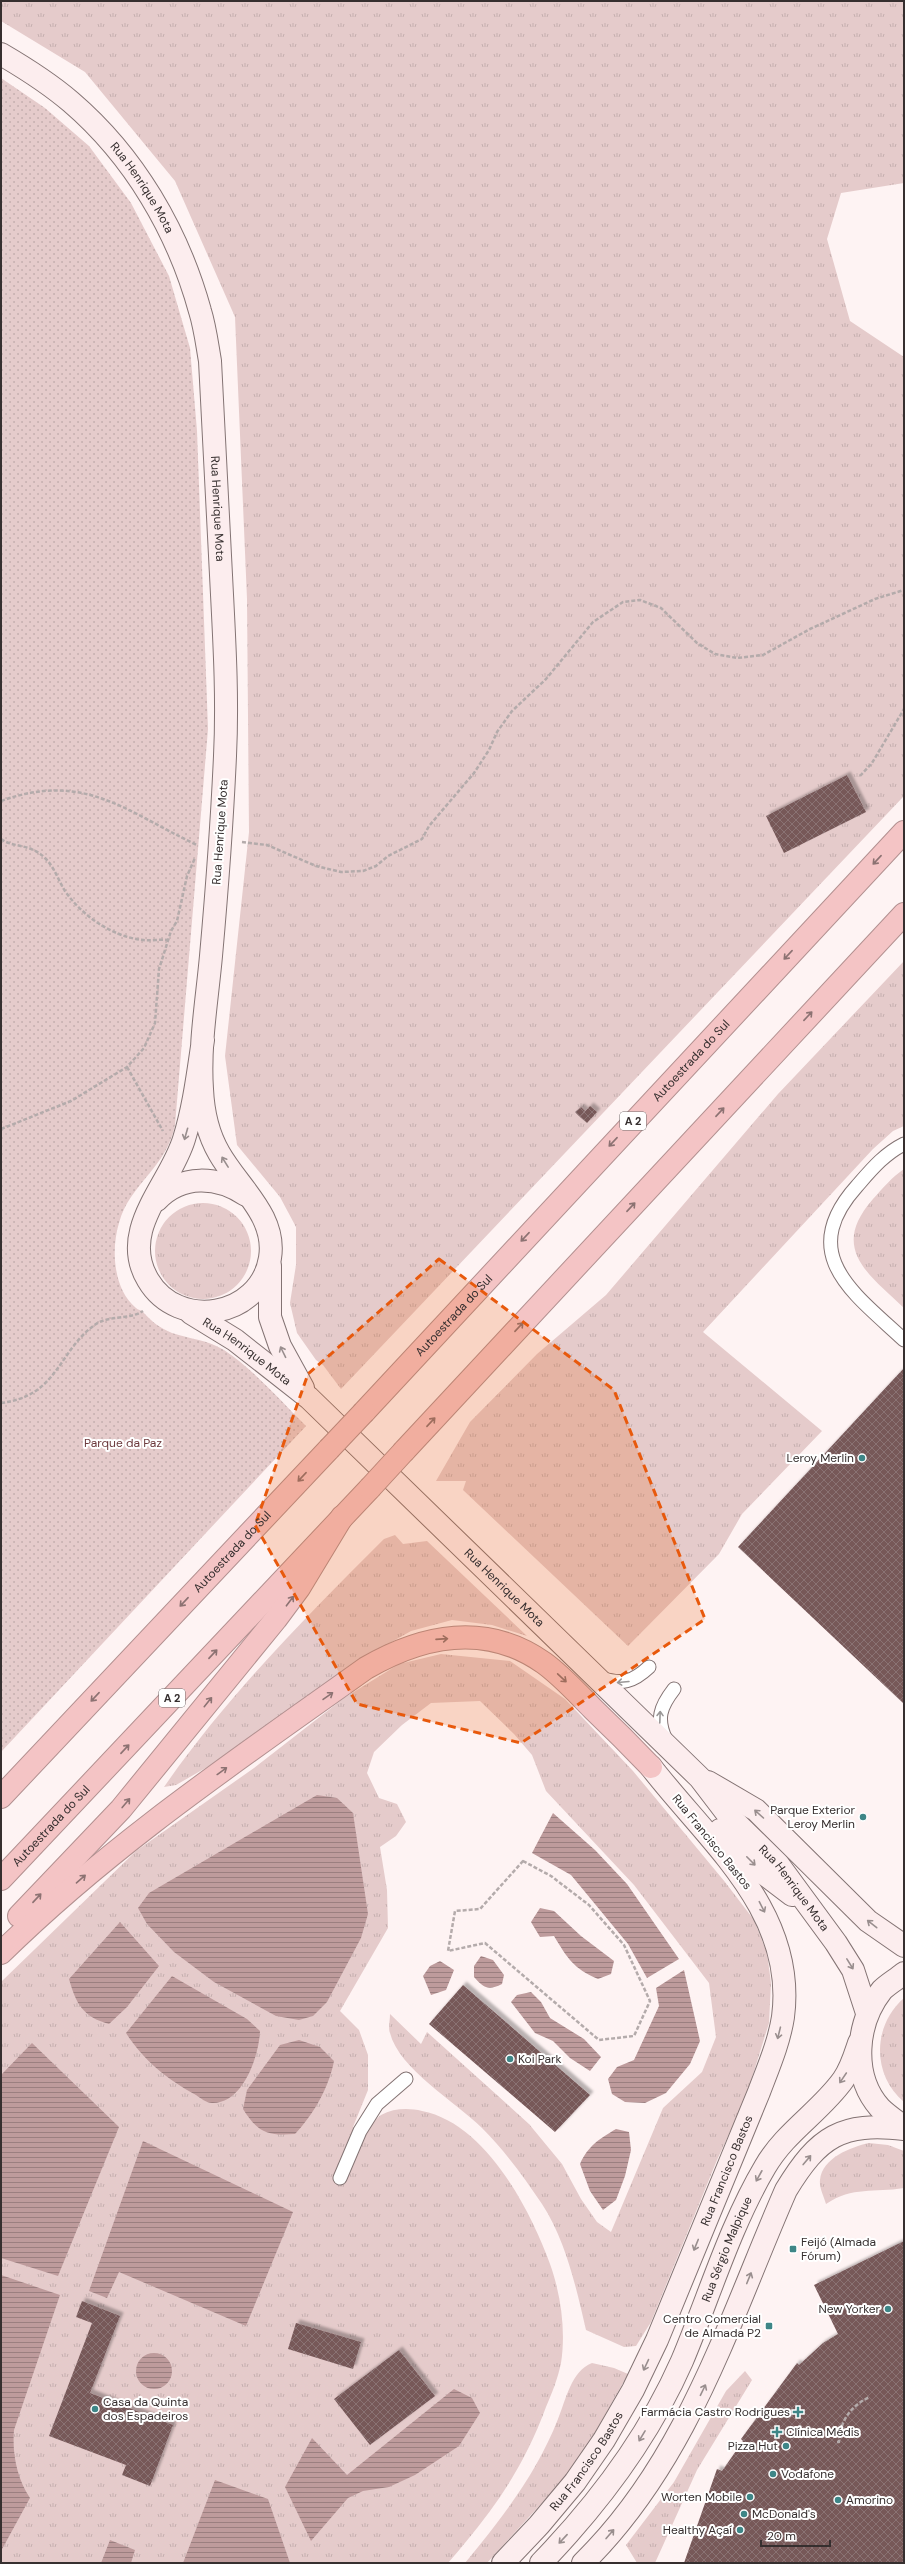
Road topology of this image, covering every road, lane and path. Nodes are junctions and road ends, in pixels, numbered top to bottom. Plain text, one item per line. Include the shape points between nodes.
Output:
1 (1, 54) edge
2 (904, 590) edge
3 (904, 709) edge
4 (860, 776) dead end
5 (1, 800) edge
6 (904, 832) edge
7 (2, 840) edge
8 (248, 843) dead end
9 (202, 848) dead end
10 (199, 853) dead end
11 (904, 914) edge
12 (168, 940) junction
13 (203, 1040) junction
14 (127, 1067) junction
15 (1, 1129) edge
16 (166, 1138) dead end
17 (904, 1144) edge
18 (256, 1205) junction
19 (152, 1206) junction
20 (270, 1258) junction
21 (181, 1309) junction
22 (143, 1311) dead end
23 (904, 1340) edge
24 (309, 1398) junction
25 (1, 1403) edge
26 (342, 1517) junction
27 (649, 1667) dead end
28 (593, 1674) junction
29 (674, 1689) dead end
30 (669, 1747) junction
31 (651, 1767) junction
32 (700, 1778) junction
33 (1, 1797) edge
34 (1, 1879) edge
35 (811, 1910) junction
36 (1, 1937) edge
37 (904, 1946) edge
38 (448, 1951) joint
39 (1, 1953) edge
40 (904, 1973) edge
41 (867, 2012) junction
42 (859, 2043) junction
43 (406, 2079) dead end
44 (904, 2128) edge
45 (340, 2178) dead end
46 (870, 2397) dead end
47 (837, 2442) dead end
48 (502, 2563) edge
49 (541, 2563) edge
50 (584, 2563) edge

1 - 13 street, Rua Henrique Mota via 71,102 112,143 147,189 167,224 200,311 210,361 227,702 221,844
2 - 8 path via 846,612 763,656 737,658 715,654 697,643 661,608 640,600 623,602 593,622 546,678 512,711 474,773 429,826 422,839 388,856 376,866 363,871 341,872 316,866 267,845
3 - 4 path via 872,763
5 - 9 path via 34,790 76,791 106,799
6 -> 33 highway, Autoestrada do Sul / A 2, bridge
7 - 12 path via 35,850 56,870 64,890 72,900 103,926 116,933 143,940
10 - 12 path via 187,876 177,921
26 -> 11 highway, Autoestrada do Sul / A 2, bridge
12 - 14 path via 159,969 155,1023 144,1048
18 -> 13 street via 225,1163 210,1130 202,1101
13 -> 19 street via 186,1135 178,1158
14 - 15 path via 58,1107
14 - 16 path
17 - 23 lane via 882,1158 846,1198 832,1225 830,1236 830,1248 838,1274 846,1285
18 - 19 street via 247,1196 224,1183 197,1180 172,1188
18 - 20 street via 269,1230
19 - 21 street via 140,1228 140,1264 160,1296
20 - 21 street via 266,1271 252,1292 231,1307 206,1313
24 -> 20 street, Rua Henrique Mota via 291,1369 270,1317
21 - 24 street, Rua Henrique Mota via 224,1332
22 - 25 path via 135,1316 97,1323 80,1339 42,1388 24,1397
24 - 28 street, Rua Henrique Mota
34 -> 26 highway, Autoestrada do Sul / A 2
36 -> 26 highway via 121,1809 276,1619 299,1588
27 -> 28 lane via 638,1677 627,1682 613,1682
28 - 30 street, Rua Henrique Mota
30 -> 29 lane via 661,1729 659,1714
30 - 32 street, Rua Henrique Mota
31 -> 35 street via 684,1795 763,1873
39 -> 31 highway via 42,1913 131,1837 366,1668 419,1643 440,1638 485,1640 528,1653 559,1676
31 -> 48 street, Rua Francisco Bastos via 737,1870 761,1906 773,1932 782,1965 783,2017 774,2054 646,2366 589,2464 557,2505
32 - 35 street, Rua Henrique Mota via 729,1816 778,1864
37 -> 32 street, Rua Henrique Mota via 868,1921 756,1810
35 -> 41 street, Rua Henrique Mota via 853,1970
38 - 38 path via 485,1943 599,2040 634,2036 650,2001 624,1945 589,1905 551,1876 523,1861 480,1908 455,1911
40 - 41 street via 883,1989
41 - 42 street
42 - 44 street via 863,2077 880,2108
42 -> 49 street, Rua Sérgio Malpique via 843,2080 787,2136 765,2166 749,2196 681,2362 633,2450 583,2518
43 - 45 lane via 377,2104 360,2131
50 -> 44 street via 643,2493 684,2427 706,2383 786,2190 802,2165 822,2145 847,2130 878,2126
46 - 47 path via 849,2412

